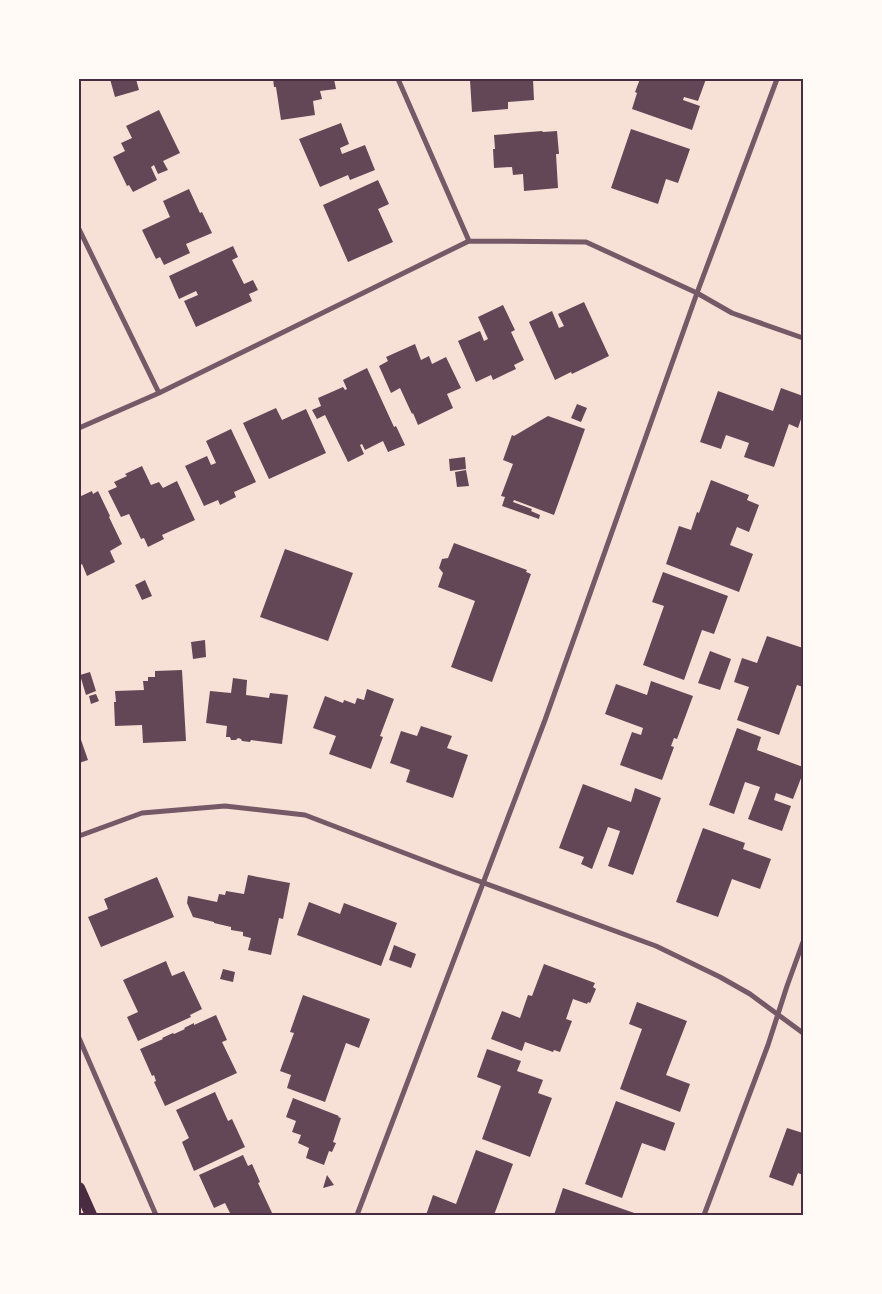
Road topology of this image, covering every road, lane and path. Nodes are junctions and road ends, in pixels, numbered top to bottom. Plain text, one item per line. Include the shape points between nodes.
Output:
1 (398, 79) edge
2 (777, 79) edge
3 (79, 229) edge
4 (469, 241) junction
5 (697, 293) junction
6 (803, 338) edge
7 (159, 393) junction
8 (79, 428) edge
9 (79, 836) edge
10 (484, 882) junction
11 (803, 942) edge
12 (778, 1014) junction
13 (803, 1033) edge
14 (79, 1038) edge
15 (79, 1188) edge
16 (91, 1215) edge
17 (156, 1215) edge
18 (357, 1215) edge
19 (704, 1215) edge

1 - 4 street
2 - 5 street
3 - 7 street
4 - 5 street via 586,242
4 - 7 street
5 - 6 street via 732,313
5 - 10 street via 549,711
7 - 8 street
9 - 10 street via 142,813 225,806 305,815
10 - 12 street via 656,946 750,994
10 - 18 street
11 - 12 street
12 - 13 street
12 - 19 street
14 - 17 street
15 - 16 main road

